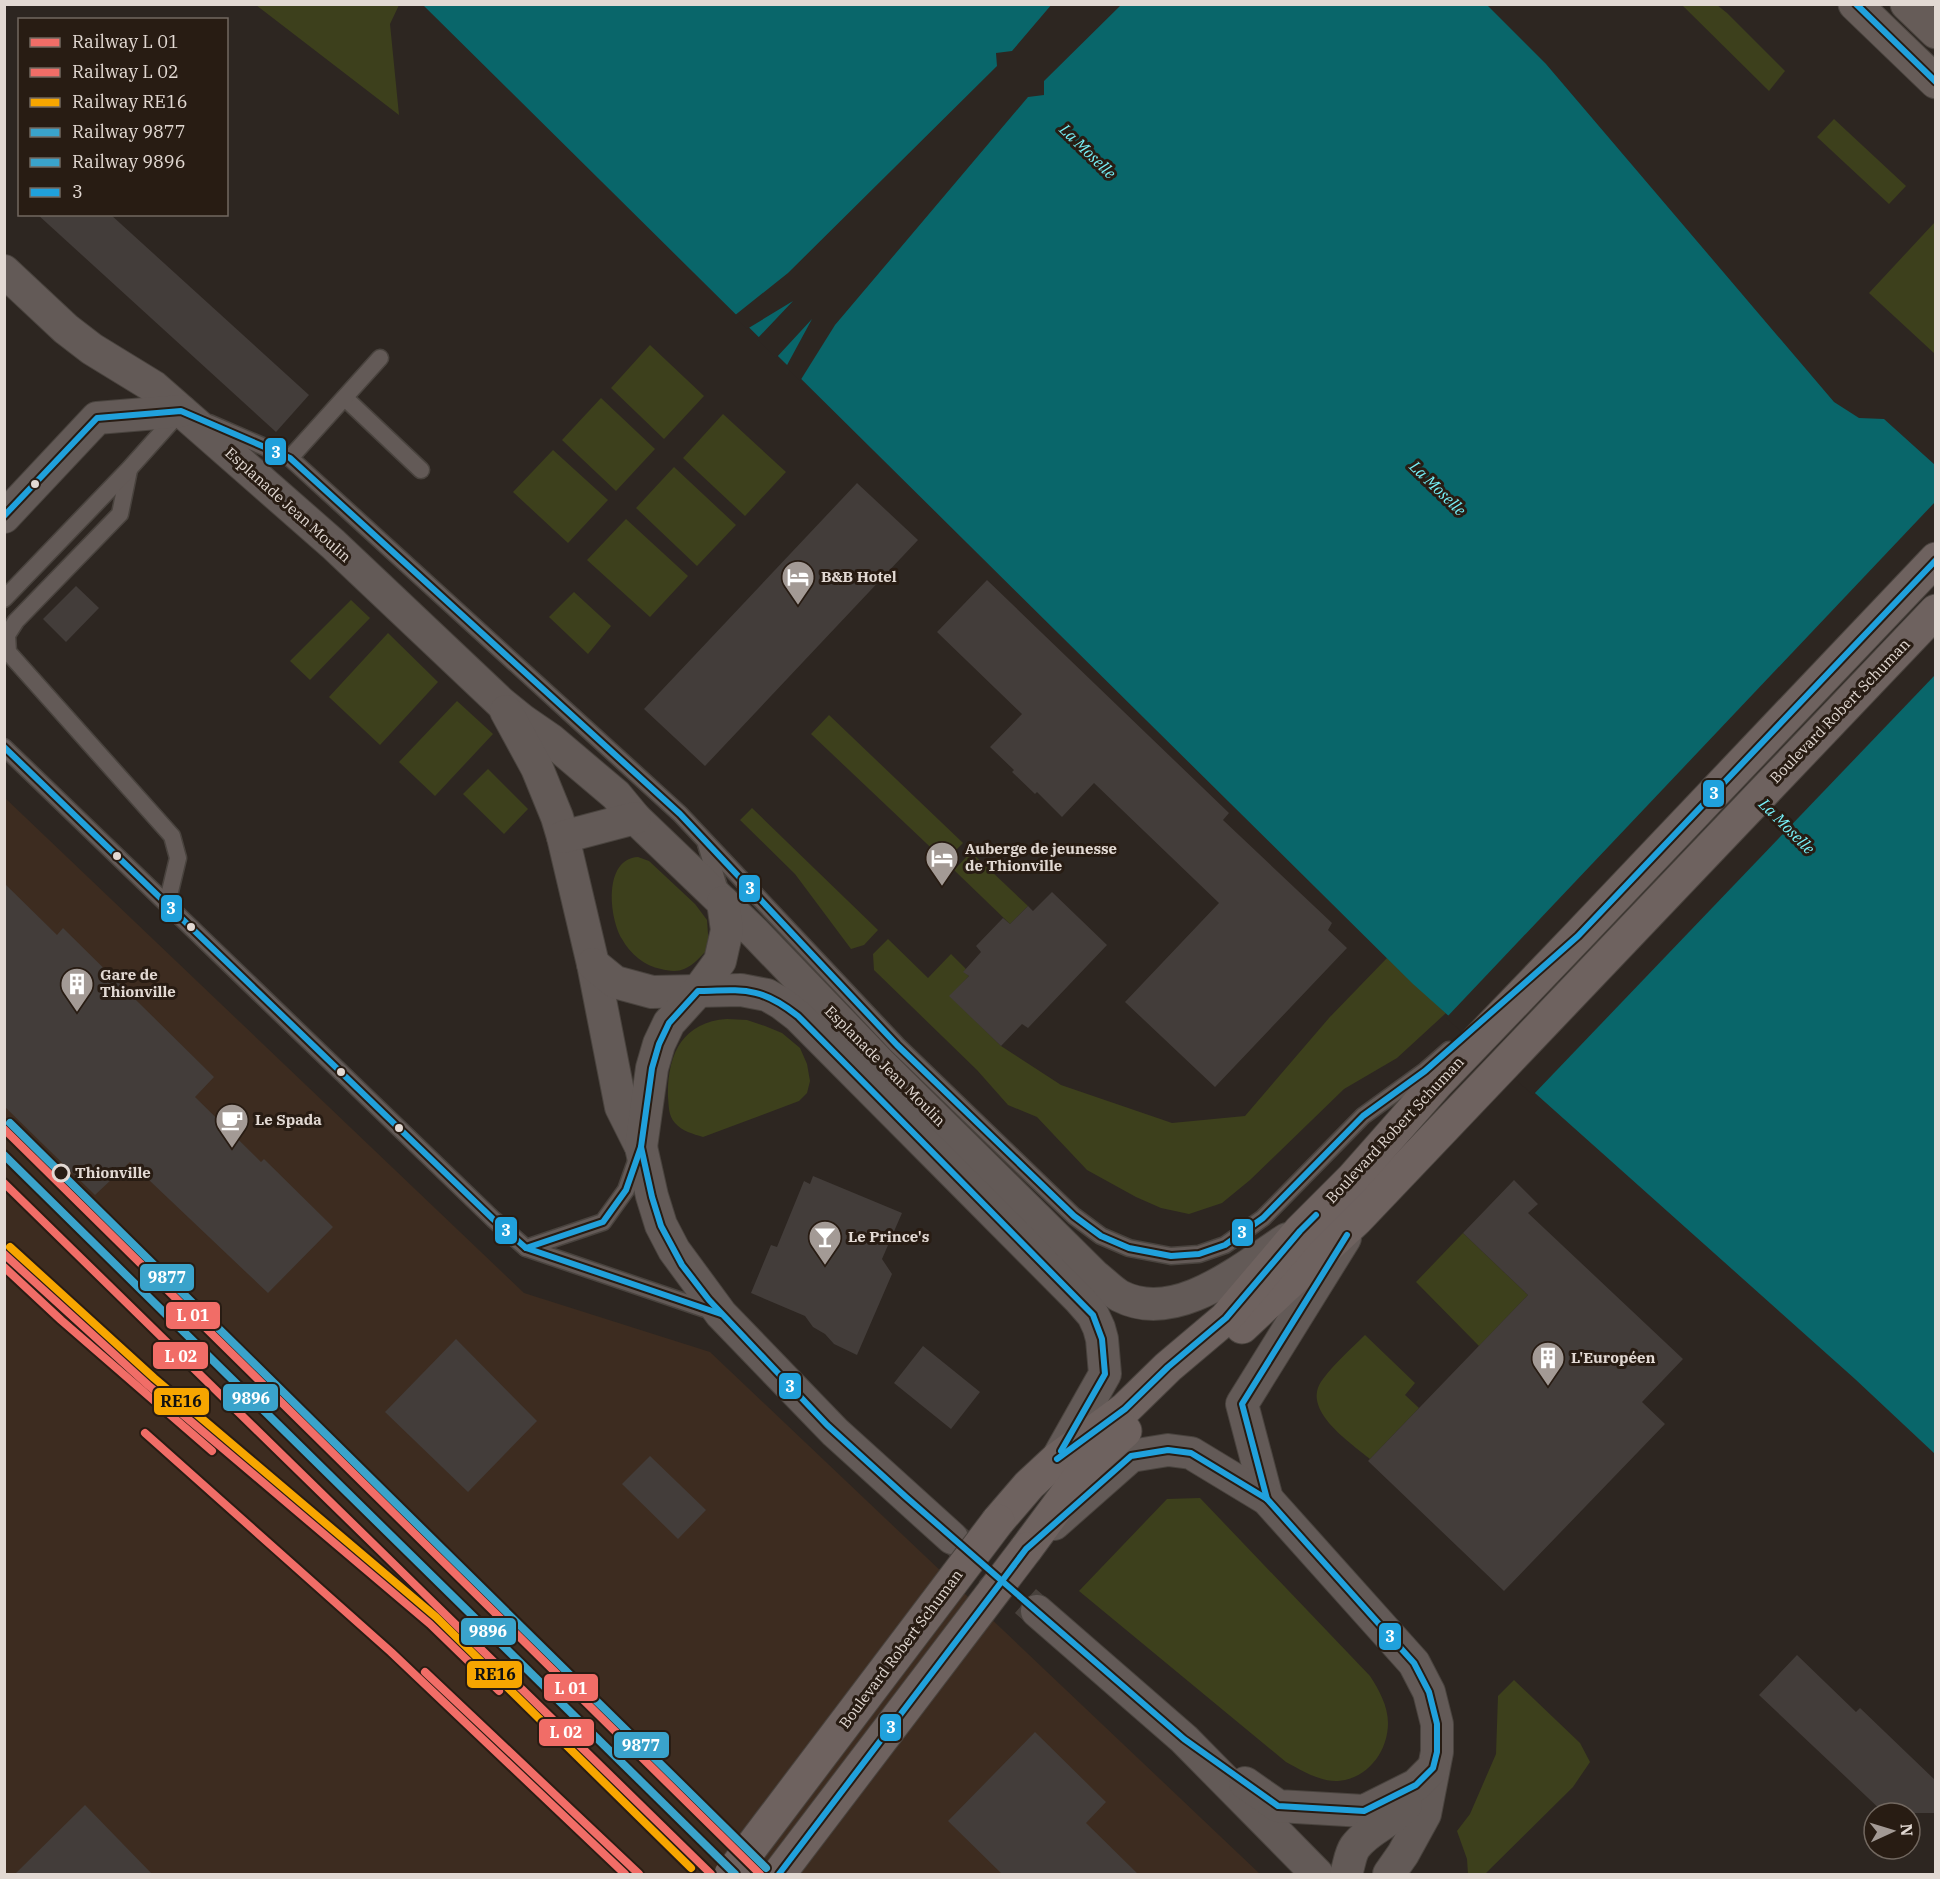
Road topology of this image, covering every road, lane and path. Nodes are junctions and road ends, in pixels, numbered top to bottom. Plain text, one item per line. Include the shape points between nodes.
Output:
1 (1855, 4) edge
2 (1907, 4) edge
3 (1935, 32) edge
4 (1935, 82) edge
5 (4, 271) edge
6 (380, 358) dead end
7 (345, 398) junction
8 (182, 411) junction
9 (290, 458) junction
10 (129, 469) junction
11 (421, 470) dead end
12 (4, 517) edge
13 (1935, 559) edge
14 (4, 599) edge
15 (1935, 611) edge
16 (501, 702) junction
17 (4, 747) edge
18 (635, 818) junction
19 (563, 837) junction
20 (705, 840) junction
21 (723, 902) junction
22 (167, 904) junction
23 (593, 964) junction
24 (698, 991) junction
25 (1431, 1077) junction
26 (641, 1147) junction
27 (1356, 1220) junction
28 (1300, 1231) junction
29 (526, 1248) junction
30 (721, 1314) junction
31 (1057, 1458) junction
32 (1267, 1499) junction
33 (952, 1538) tunnel mouth
34 (1026, 1549) junction
35 (1037, 1611) tunnel mouth
36 (1184, 1739) junction
37 (1433, 1768) junction
38 (731, 1875) edge
39 (779, 1875) edge
40 (1317, 1875) edge
41 (1346, 1875) edge
42 (1389, 1875) edge

1 - 4 main road
2 - 3 main road
5 - 8 street via 66,329 154,387
6 - 7 lane
7 - 9 lane
7 - 11 lane
8 - 9 lane, Esplanade Jean Moulin
8 - 10 lane
8 - 12 street via 97,418
8 - 16 street, Esplanade Jean Moulin via 333,544
9 - 20 lane, Esplanade Jean Moulin
10 - 14 lane
10 - 22 lane via 120,514 16,621 7,635 8,652 171,836 178,858
13 - 25 main road, Boulevard Robert Schuman via 1578,936
15 - 27 main road, Boulevard Robert Schuman
16 - 18 street, Esplanade Jean Moulin via 616,795
16 - 19 street, Esplanade Jean Moulin via 537,768
17 - 22 lane
18 - 19 street
18 - 21 street, Esplanade Jean Moulin
19 - 23 street, Esplanade Jean Moulin
20 - 21 lane
20 - 25 lane, Esplanade Jean Moulin via 897,1045 973,1120 1074,1216 1101,1236 1129,1248 1171,1256 1199,1254 1225,1245 1263,1218 1364,1116
21 - 24 street via 727,930 720,961
21 - 28 street, Esplanade Jean Moulin via 954,1137 1120,1296 1143,1303 1175,1302 1207,1291
22 - 29 lane
23 - 24 street, Esplanade Jean Moulin via 615,982 652,992
23 - 26 street, Esplanade Jean Moulin via 621,1107
24 - 26 street, Esplanade Jean Moulin via 669,1023 659,1044
24 - 31 street, Esplanade Jean Moulin via 741,990 767,995 798,1016 1093,1315 1102,1339 1105,1374
25 - 28 main road, Boulevard Robert Schuman via 1353,1178
26 - 29 lane, Esplanade Jean Moulin via 627,1190 603,1222
26 - 30 street, Esplanade Jean Moulin via 661,1225 685,1267
27 - 32 street via 1242,1404
27 - 34 main road, Boulevard Robert Schuman via 1089,1464
28 - 31 main road, Boulevard Robert Schuman via 1226,1318 1125,1409
29 - 30 lane, Esplanade Jean Moulin
30 - 33 street, Esplanade Jean Moulin via 835,1432
31 - 38 main road, Boulevard Robert Schuman, bridge via 998,1521
32 - 34 street via 1191,1453 1152,1451 1131,1456
32 - 37 street via 1414,1663 1429,1692 1437,1724
34 - 39 main road, Boulevard Robert Schuman, bridge
35 - 36 street
36 - 37 street via 1278,1806 1364,1811 1416,1785
36 - 40 street
37 - 41 street via 1399,1813 1353,1849
37 - 42 street via 1425,1814

